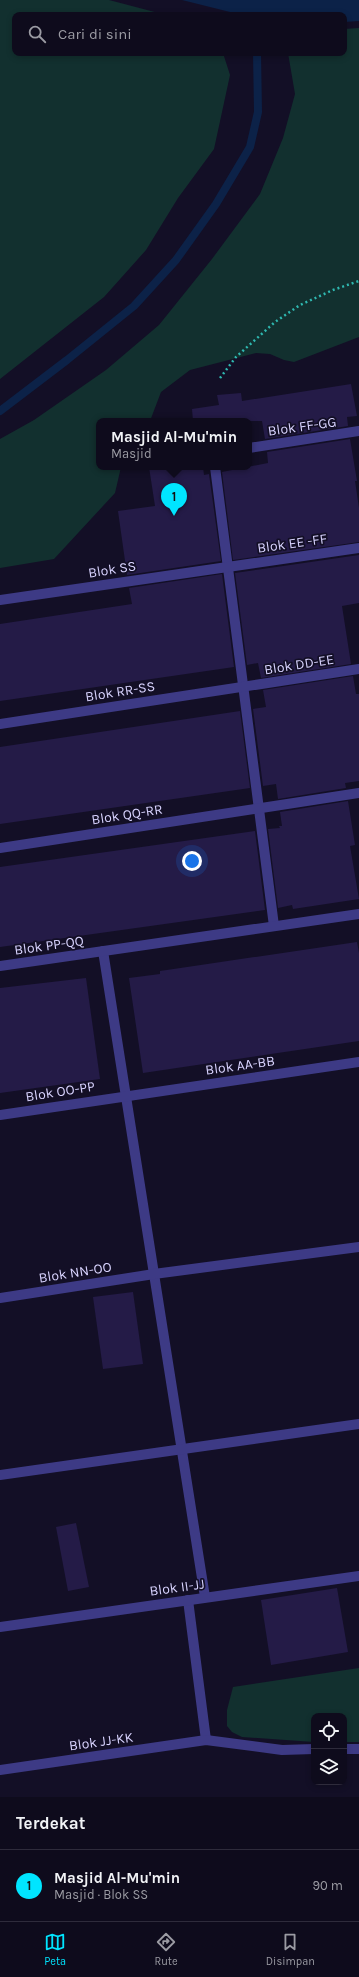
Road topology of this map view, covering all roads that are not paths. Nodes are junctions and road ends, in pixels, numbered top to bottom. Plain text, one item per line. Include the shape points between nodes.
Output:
1 (359, 431) edge
2 (252, 448) edge
3 (215, 470) edge
4 (359, 548) edge
5 (228, 566) junction
6 (0, 600) edge
7 (359, 669) edge
8 (243, 686) junction
9 (0, 724) edge
10 (359, 793) edge
11 (259, 808) junction
12 (0, 848) edge
13 (359, 914) edge
14 (274, 926) junction
15 (103, 952) junction
16 (0, 966) edge
17 (359, 1062) edge
18 (125, 1095) junction
19 (0, 1115) edge
20 (359, 1247) edge
21 (154, 1274) junction
22 (0, 1298) edge
23 (359, 1424) edge
24 (182, 1449) junction
25 (0, 1476) edge
26 (359, 1576) edge
27 (205, 1598) junction
28 (188, 1600) junction
29 (0, 1628) edge
30 (206, 1740) junction
31 (311, 1749) edge
32 (347, 1749) edge
33 (359, 1749) edge
34 (0, 1770) edge

1 - 2 street, Blok FF-GG
3 - 5 street
4 - 5 street, Blok EE -FF
5 - 6 street, Blok SS
5 - 8 street
7 - 8 street, Blok DD-EE
8 - 9 street, Blok RR-SS
8 - 11 street
10 - 11 street, Blok QQ-RR
11 - 12 street, Blok QQ-RR
11 - 14 street
13 - 14 street, Blok PP-QQ
14 - 15 street, Blok PP-QQ
15 - 16 street, Blok PP-QQ
15 - 18 street
17 - 18 street, Blok AA-BB
18 - 19 street, Blok OO-PP
18 - 21 street
20 - 21 street, Blok NN-OO
21 - 22 street, Blok NN-OO
21 - 24 street
23 - 24 street
24 - 25 street
24 - 27 street
26 - 27 street, Blok II-JJ
27 - 28 street, Blok II-JJ
28 - 29 street, Blok II-JJ
28 - 30 street
30 - 31 street, Blok JJ-KK via 282,1750
30 - 34 street, Blok JJ-KK
32 - 33 street

